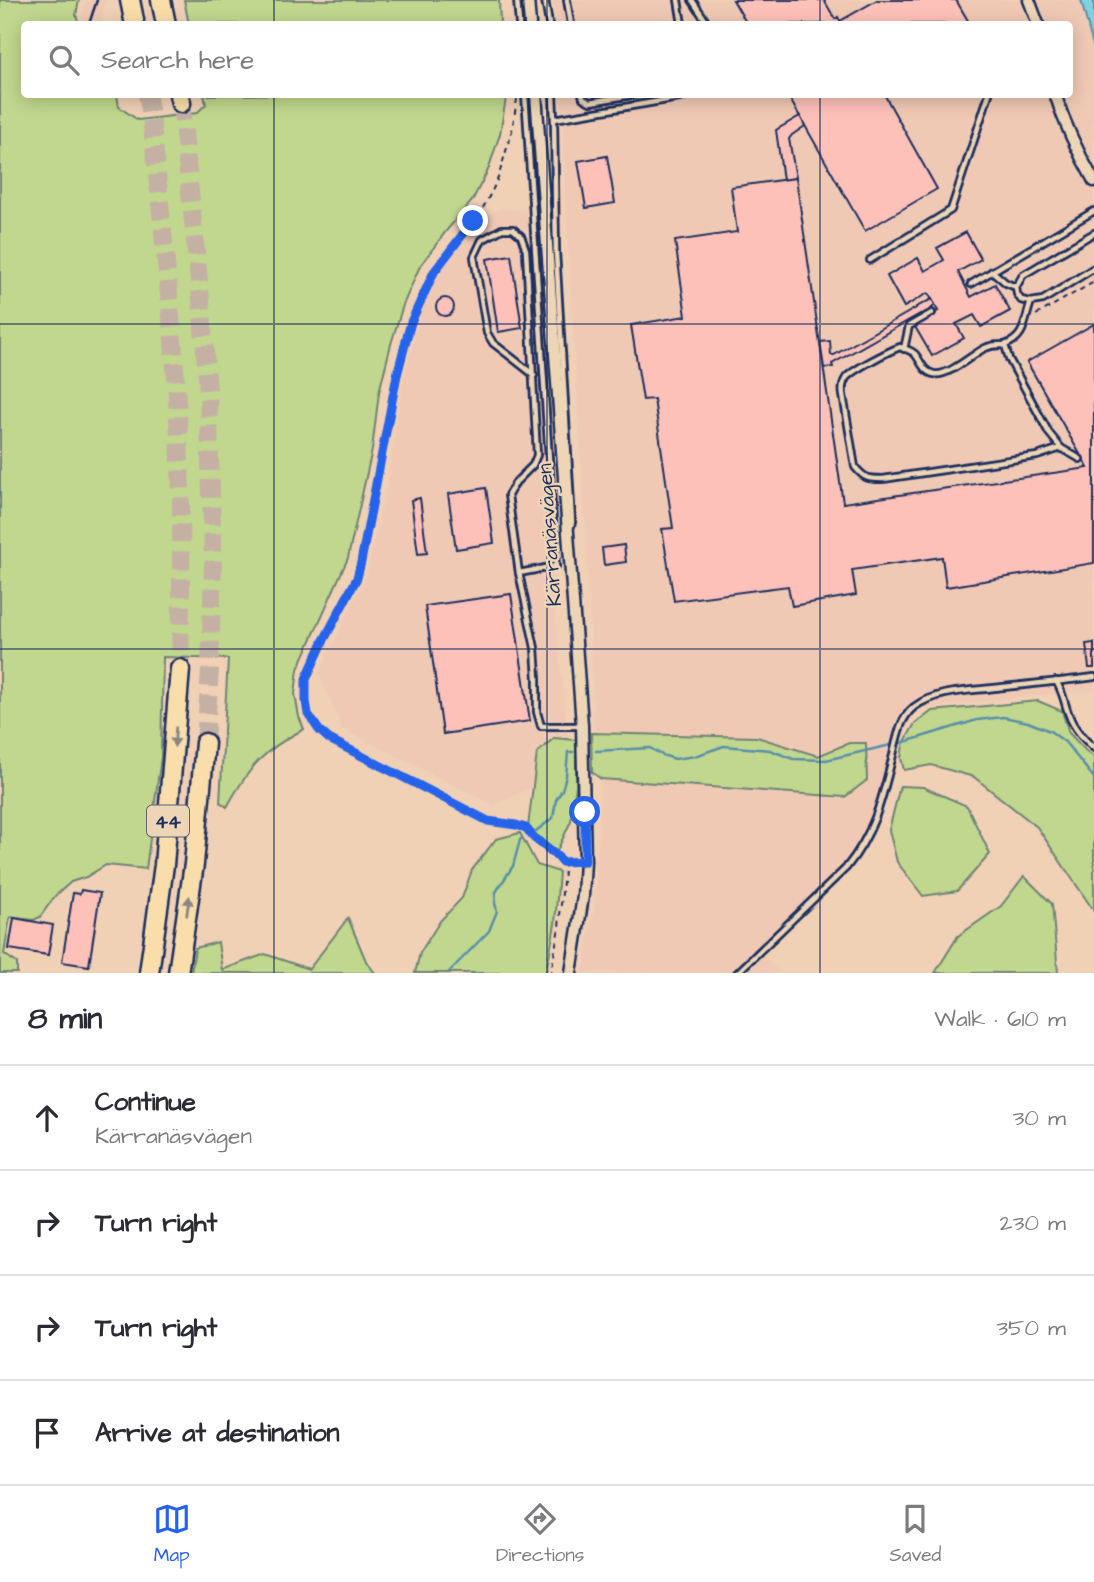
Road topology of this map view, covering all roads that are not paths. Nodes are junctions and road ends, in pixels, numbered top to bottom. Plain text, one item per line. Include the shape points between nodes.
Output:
1 (131, 0) edge
2 (161, 0) edge
3 (517, 0) edge
4 (527, 0) edge
5 (545, 0) edge
6 (568, 0) edge
7 (678, 0) edge
8 (692, 0) edge
9 (1029, 0) edge
10 (134, 20) dead end
11 (165, 21) edge
12 (519, 21) edge
13 (530, 21) edge
14 (549, 21) edge
15 (571, 21) edge
16 (682, 21) edge
17 (706, 21) edge
18 (1037, 21) edge
19 (525, 98) edge
20 (536, 98) edge
21 (553, 98) edge
22 (583, 98) edge
23 (614, 98) edge
24 (679, 98) edge
25 (988, 98) edge
26 (1056, 98) edge
27 (554, 119) junction
28 (1094, 181) edge
29 (1094, 211) edge
30 (1094, 233) edge
31 (870, 260) dead end
32 (1094, 268) edge
33 (992, 271) junction
34 (971, 284) dead end
35 (1016, 287) junction
36 (1031, 302) junction
37 (932, 313) dead end
38 (1005, 345) junction
39 (904, 349) junction
40 (534, 375) junction
41 (1061, 449) junction
42 (1080, 459) dead end
43 (568, 536) junction
44 (519, 573) junction
45 (180, 669) tunnel mouth
46 (1094, 677) edge
47 (1056, 681) junction
48 (582, 726) junction
49 (205, 743) tunnel mouth
50 (1094, 748) edge
51 (149, 973) edge
52 (178, 973) edge
53 (571, 973) edge
54 (737, 973) edge

1 - 10 highway
2 - 11 highway
3 - 12 lane
4 - 13 street
5 - 14 lane
6 - 15 lane
7 - 16 lane
8 - 17 lane
9 - 18 street
19 - 44 lane via 556,566
20 - 43 street, Kärranäsvägen
21 - 27 lane
22 - 23 lane via 590,102
24 - 27 lane
25 - 31 lane via 951,210
26 - 28 street
27 - 43 lane via 557,265 572,522
29 - 33 lane
30 - 35 lane via 1023,275
32 - 36 lane via 1043,300
33 - 34 lane
33 - 35 lane
35 - 36 lane via 1021,300
36 - 38 lane via 1022,333
37 - 39 lane via 909,326
38 - 39 lane via 982,349 940,374 926,372 914,352
38 - 41 lane
39 - 41 lane via 890,351 847,376 842,386 855,467 862,475 883,479
40 - 40 lane via 526,250 522,236 513,229 502,229 482,240 474,257 487,333
40 - 44 lane via 537,455 508,495
41 - 42 lane
43 - 48 street, Kärranäsvägen
44 - 48 lane via 535,648 541,726
45 -> 51 highway, 44 via 164,865
46 - 47 lane
47 - 50 lane via 1074,727
47 - 54 lane via 940,696 912,708 899,729 873,827 856,855
48 - 53 street, Kärranäsvägen via 585,861
52 -> 49 highway, 44

